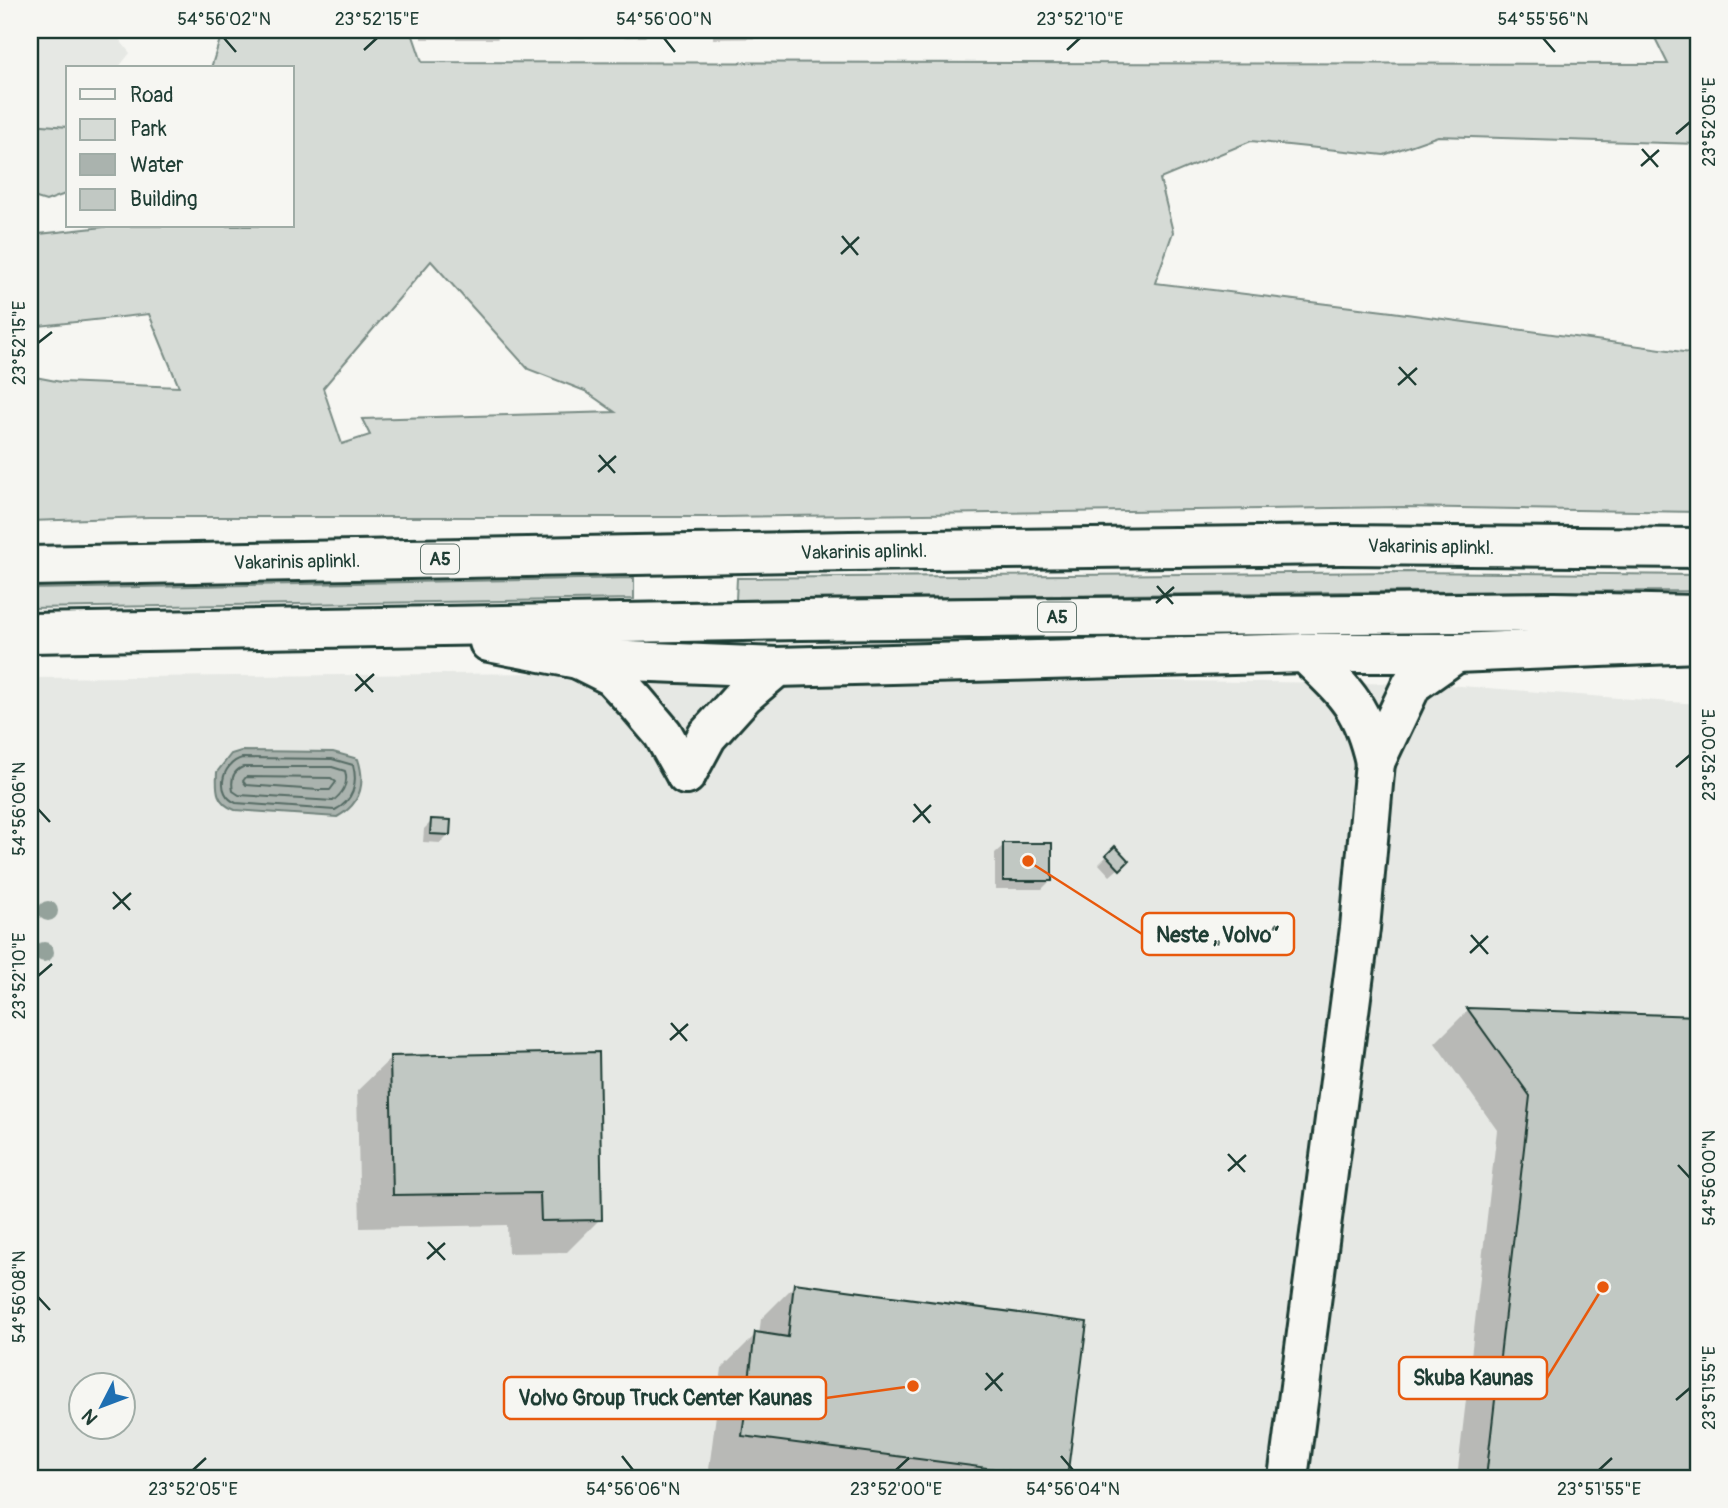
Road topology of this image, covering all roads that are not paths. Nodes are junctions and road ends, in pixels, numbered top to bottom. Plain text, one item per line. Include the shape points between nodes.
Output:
1 (1698, 548) edge
2 (30, 566) edge
3 (1698, 615) edge
4 (415, 628) junction
5 (30, 633) edge
6 (1698, 643) edge
7 (1305, 653) junction
8 (1456, 653) junction
9 (578, 659) junction
10 (777, 667) junction
11 (1375, 762) junction
12 (1288, 1478) edge

1 - 2 main road, Vakarinis aplinkl. / A5 via 1340,545
3 - 4 main road, A5 via 1554,612
4 - 5 main road, A5
4 - 9 main road
6 - 8 main road
7 - 8 main road
7 - 10 main road
7 - 11 main road via 1350,698 1368,733
8 - 11 main road via 1412,684
9 - 10 main road
9 - 10 main road via 620,684 663,734 686,775 707,736
11 - 12 main road via 1360,928

